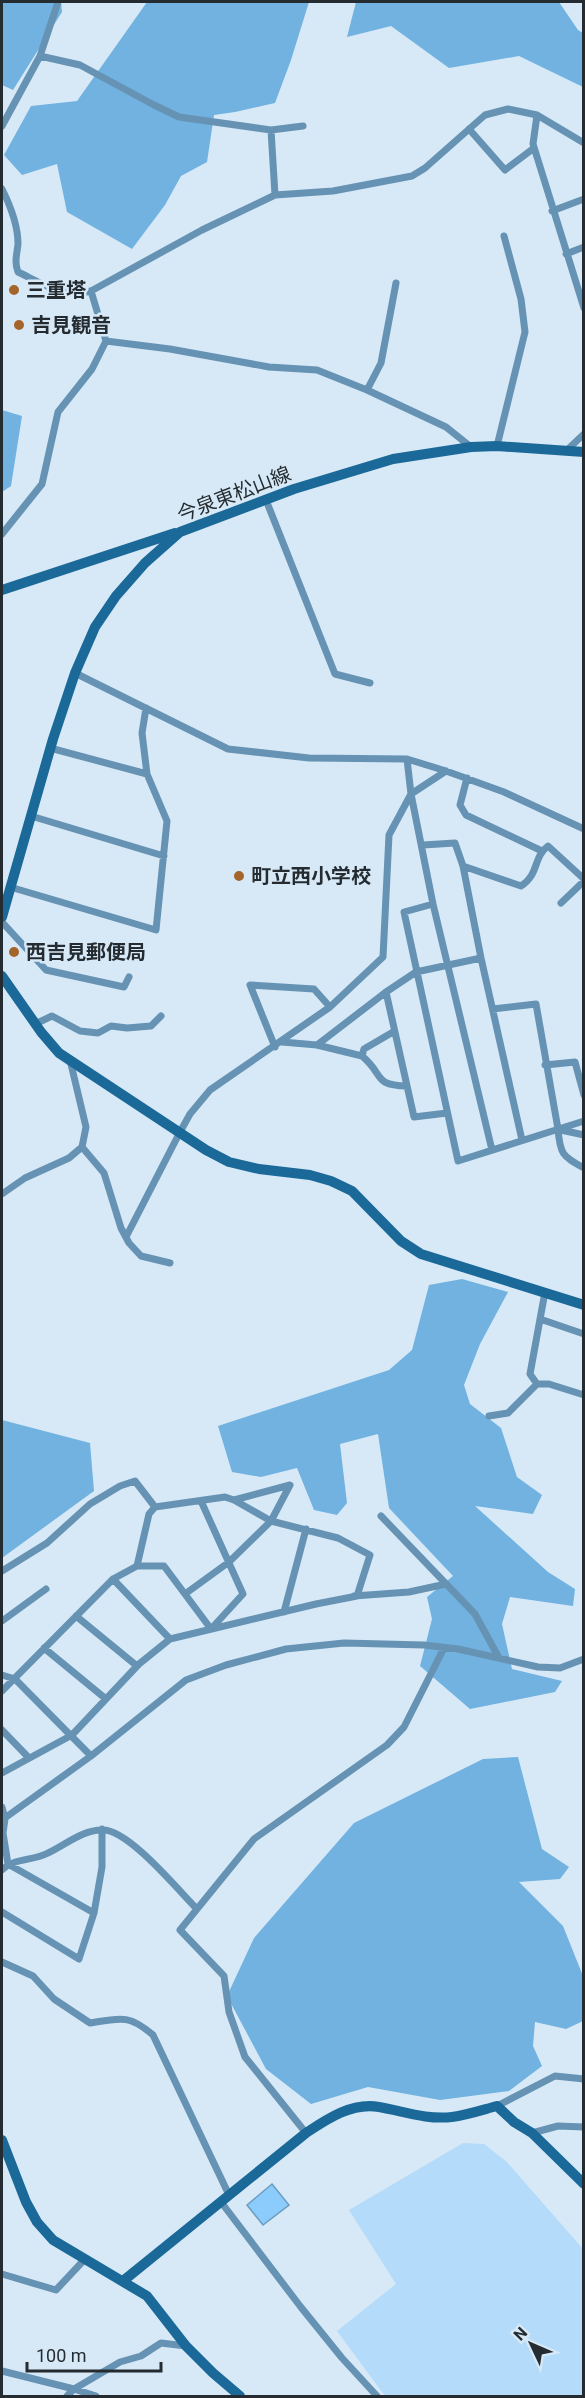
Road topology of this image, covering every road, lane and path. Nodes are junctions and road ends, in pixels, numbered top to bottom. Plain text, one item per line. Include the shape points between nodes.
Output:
1 (58, 2) edge
2 (40, 56) junction
3 (537, 115) junction
4 (2, 126) edge
5 (303, 126) dead end
6 (469, 129) junction
7 (271, 130) junction
8 (584, 143) edge
9 (534, 148) junction
10 (2, 189) edge
11 (275, 195) junction
12 (584, 199) edge
13 (552, 211) junction
14 (504, 236) dead end
15 (584, 247) edge
16 (566, 254) junction
17 (396, 283) dead end
18 (91, 291) junction
19 (584, 309) edge
20 (106, 341) junction
21 (367, 390) junction
22 (584, 434) edge
23 (497, 446) junction
24 (471, 447) junction
25 (567, 450) junction
26 (584, 452) edge
27 (266, 500) junction
28 (180, 532) junction
29 (2, 534) edge
30 (2, 590) edge
31 (75, 673) junction
32 (370, 683) dead end
33 (147, 708) junction
34 (50, 748) junction
35 (407, 759) junction
36 (446, 771) junction
37 (147, 774) junction
38 (467, 778) junction
39 (411, 794) junction
40 (31, 816) junction
41 (584, 829) edge
42 (423, 845) junction
43 (542, 851) junction
44 (164, 856) junction
45 (463, 866) junction
46 (584, 880) edge
47 (10, 887) junction
48 (561, 903) dead end
49 (433, 904) junction
50 (2, 917) edge
51 (2, 922) edge
52 (481, 958) junction
53 (449, 965) junction
54 (416, 972) junction
55 (2, 976) edge
56 (129, 977) dead end
57 (386, 992) junction
58 (330, 1006) junction
59 (493, 1009) junction
60 (161, 1016) dead end
61 (35, 1024) junction
62 (393, 1032) junction
63 (278, 1044) junction
64 (317, 1045) junction
65 (362, 1056) junction
66 (70, 1060) junction
67 (545, 1065) junction
68 (406, 1086) junction
69 (584, 1095) edge
70 (447, 1113) junction
71 (584, 1121) edge
72 (558, 1129) junction
73 (180, 1132) junction
74 (584, 1135) edge
75 (522, 1140) junction
76 (82, 1147) junction
77 (492, 1150) junction
78 (584, 1168) edge
79 (2, 1194) edge
80 (126, 1237) junction
81 (170, 1263) dead end
82 (545, 1292) junction
83 (584, 1305) edge
84 (540, 1319) junction
85 (584, 1334) edge
86 (537, 1384) junction
87 (583, 1392) edge
88 (489, 1416) dead end
89 (234, 1500) junction
90 (201, 1501) junction
91 (155, 1507) junction
92 (381, 1516) dead end
93 (271, 1521) junction
94 (306, 1529) junction
95 (229, 1562) junction
96 (137, 1566) junction
97 (2, 1571) edge
98 (113, 1579) junction
99 (447, 1584) junction
100 (46, 1589) dead end
101 (185, 1593) junction
102 (354, 1596) junction
103 (284, 1612) junction
104 (76, 1616) junction
105 (2, 1621) edge
106 (211, 1629) junction
107 (170, 1639) junction
108 (44, 1648) junction
109 (444, 1648) junction
110 (499, 1658) junction
111 (584, 1659) edge
112 (137, 1666) junction
113 (2, 1675) edge
114 (15, 1679) junction
115 (2, 1691) edge
116 (106, 1700) junction
117 (2, 1730) edge
118 (72, 1735) junction
119 (91, 1756) junction
120 (29, 1758) junction
121 (2, 1773) edge
122 (2, 1807) edge
123 (3, 1820) edge
124 (102, 1829) junction
125 (8, 1864) junction
126 (2, 1870) edge
127 (197, 1909) junction
128 (2, 1912) edge
129 (94, 1913) junction
130 (2, 1962) edge
131 (584, 2079) edge
132 (497, 2106) junction
133 (584, 2127) edge
134 (306, 2133) junction
135 (532, 2133) junction
136 (2, 2139) edge
137 (583, 2181) edge
138 (225, 2199) junction
139 (85, 2259) junction
140 (2, 2274) edge
141 (123, 2281) junction
142 (186, 2346) junction
143 (2, 2371) edge
144 (74, 2389) junction
145 (67, 2397) edge
146 (96, 2397) edge
147 (240, 2397) edge
148 (377, 2397) edge

1 - 2 street
2 - 4 street
2 - 7 street via 80,65 179,117
3 - 6 street via 508,109 485,115
3 - 8 street
3 - 9 street
5 - 7 street
6 - 9 street via 505,170
6 - 11 street via 412,176 333,191
7 - 11 street
9 - 13 street
10 - 18 street via 14,219 18,272 76,295
11 - 18 street
12 - 13 street
13 - 16 street
14 - 23 street via 521,299 525,332
15 - 16 street
16 - 19 street
17 - 21 street via 381,363
18 - 20 street
20 - 21 street via 269,367 317,370
20 - 29 street via 92,369 58,412 42,484
21 - 24 street via 446,427
22 - 25 street
23 - 24 street, 今泉東松山線
23 - 25 street, 今泉東松山線
24 - 27 street, 今泉東松山線 via 393,459
25 - 26 street, 今泉東松山線
27 - 28 street, 今泉東松山線
27 - 32 street via 335,674
28 - 30 street
28 - 31 street, 今泉東松山線 via 116,596 95,627
31 - 33 street
31 - 34 street, 今泉東松山線
33 - 35 street via 228,749 309,758
33 - 37 street via 142,733
34 - 37 street
34 - 40 street, 今泉東松山線
35 - 36 street
35 - 39 street
36 - 38 street
36 - 39 street
37 - 44 street via 167,821
38 - 41 street
38 - 43 street via 460,805 466,815
39 - 42 street
39 - 58 street via 389,836 383,957
40 - 44 street
40 - 47 street, 今泉東松山線
42 - 45 street via 455,843
42 - 49 street
43 - 45 street via 531,880 521,886
43 - 46 street via 548,846
44 - 47 street via 156,930
45 - 52 street
46 - 48 street
47 - 50 street, 今泉東松山線
49 - 53 street
49 - 54 street via 404,912
51 - 56 street via 46,970 124,987
52 - 53 street
52 - 59 street
53 - 54 street
53 - 77 street
54 - 57 street
54 - 70 street
55 - 61 street
57 - 62 street
57 - 64 street
58 - 63 street
58 - 63 street via 314,989 250,985
59 - 67 street via 536,1004
59 - 75 street
60 - 61 street via 151,1026 111,1026 98,1033 80,1031 52,1016
61 - 66 street via 59,1053
62 - 65 street via 364,1049
62 - 68 street
63 - 64 street
63 - 73 street via 210,1090
64 - 65 street
65 - 68 street via 388,1086
66 - 73 street
66 - 76 street via 86,1127
67 - 69 street via 575,1062
67 - 72 street
68 - 70 street via 414,1117
70 - 77 street via 458,1161
71 - 72 street
72 - 74 street
72 - 75 street
72 - 78 street via 563,1156
73 - 80 street
73 - 82 street via 229,1162 331,1181 352,1191 400,1241 421,1254
75 - 77 street
76 - 79 street
76 - 80 street via 104,1173
80 - 81 street via 141,1256
82 - 83 street
82 - 84 street
84 - 85 street
84 - 86 street via 530,1374
86 - 87 street
86 - 88 street via 508,1413
89 - 90 street via 225,1497
89 - 93 street
89 - 93 street via 290,1485
90 - 91 street
90 - 95 street
91 - 96 street via 149,1514
91 - 97 street via 135,1481 120,1486 90,1504 47,1543
92 - 99 street
93 - 94 street
93 - 95 street
94 - 102 street via 338,1538 370,1555
94 - 103 street
95 - 101 street
95 - 106 street via 243,1594
96 - 98 street
96 - 101 street via 164,1566
98 - 104 street
98 - 107 street
99 - 102 street via 409,1592
99 - 110 street via 475,1614
100 - 105 street
101 - 106 street
102 - 103 street
103 - 106 street
104 - 108 street
104 - 112 street
106 - 107 street
107 - 112 street
108 - 114 street
108 - 116 street
109 - 110 street
109 - 119 street via 344,1643 285,1648 226,1665 186,1680
109 - 127 street via 405,1727 387,1745 254,1839
110 - 111 street via 560,1668
112 - 116 street
113 - 114 street
114 - 115 street
114 - 118 street
116 - 118 street
117 - 120 street
118 - 119 street
118 - 120 street
119 - 123 street
120 - 121 street
122 - 123 street
123 - 125 street
124 - 125 street via 45,1855
124 - 127 street via 129,1840
124 - 129 street via 102,1867
125 - 126 street
125 - 129 street
127 - 134 street via 180,1930 224,1976 229,2012 245,2057
128 - 129 street via 79,1959
130 - 138 street via 33,1976 54,1999 90,2023 132,2019 153,2035
131 - 132 street via 555,2076
132 - 134 street via 452,2117 360,2107 329,2117
132 - 135 street
133 - 135 street via 558,2126
134 - 138 street
135 - 137 street
136 - 139 street via 37,2222 53,2240
138 - 141 street
138 - 148 street via 328,2341
139 - 140 street via 56,2290
139 - 141 street
141 - 142 street via 147,2296
142 - 144 street via 161,2343
142 - 147 street
143 - 144 street
144 - 145 street
144 - 146 street

